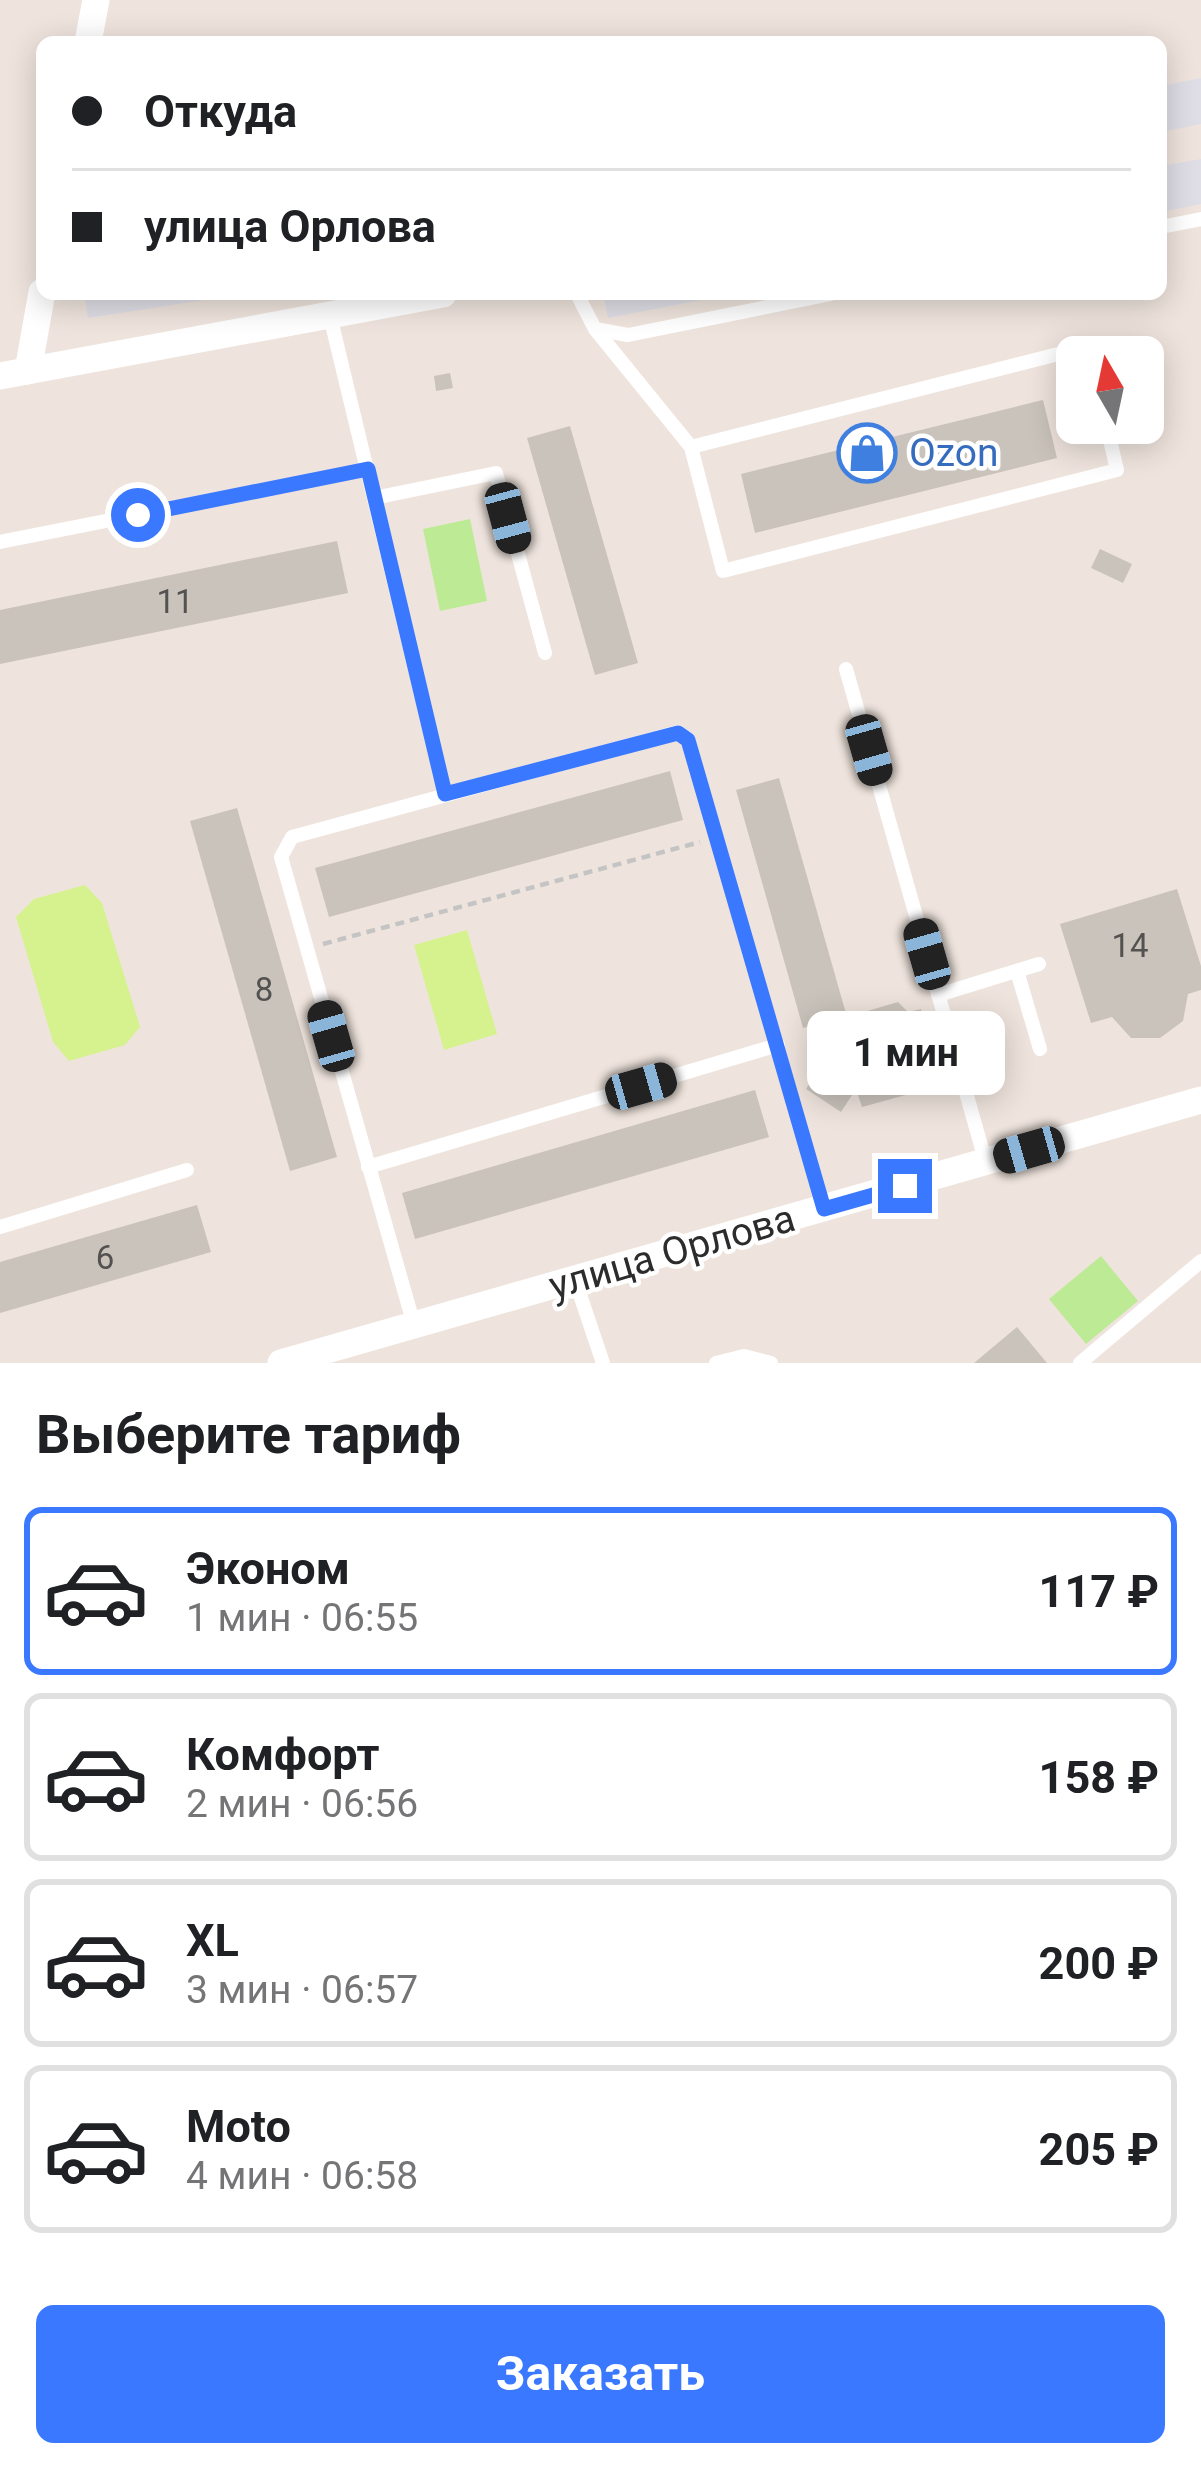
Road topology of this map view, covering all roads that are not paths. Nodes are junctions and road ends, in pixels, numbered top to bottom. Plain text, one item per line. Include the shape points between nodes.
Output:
1 (96, 0) edge
2 (89, 36) edge
3 (1201, 219) edge
4 (1167, 226) edge
5 (39, 300) edge
6 (412, 300) edge
7 (581, 300) edge
8 (801, 300) edge
9 (330, 316) junction
10 (595, 328) junction
11 (1056, 355) edge
12 (14, 373) edge
13 (1111, 444) edge
14 (691, 447) junction
15 (368, 469) junction
16 (374, 498) junction
17 (0, 542) edge
18 (544, 653) dead end
19 (846, 669) dead end
20 (445, 794) junction
21 (1039, 964) dead end
22 (1016, 971) junction
23 (938, 994) junction
24 (778, 1046) junction
25 (1040, 1049) dead end
26 (1201, 1100) edge
27 (986, 1163) junction
28 (368, 1167) junction
29 (187, 1170) dead end
30 (824, 1209) junction
31 (0, 1228) edge
32 (1201, 1261) edge
33 (574, 1280) junction
34 (413, 1325) junction
35 (333, 1356) edge
36 (281, 1363) edge
37 (603, 1363) edge
38 (716, 1363) edge
39 (772, 1363) edge
40 (1080, 1363) edge

1 - 2 street
3 - 4 lane
5 - 12 street
6 - 9 street
7 - 10 lane
8 - 10 lane via 628,335
9 - 12 street
9 - 15 lane
10 - 14 lane
11 - 14 lane
13 - 14 lane via 1118,470 723,571
15 - 16 lane
15 - 17 lane
16 - 18 lane via 496,473
16 - 20 lane
19 - 23 lane
20 - 24 lane via 678,733 688,740
20 - 28 lane via 292,837 281,857
21 - 22 lane
22 - 23 lane
22 - 25 lane
23 - 27 lane
24 - 28 lane
24 - 30 lane
26 - 27 street, улица Орлова
27 - 30 street, улица Орлова
28 - 34 lane
29 - 31 lane
30 - 33 street, улица Орлова
32 - 40 lane
33 - 34 street, улица Орлова
33 - 37 lane
34 - 35 street, улица Орлова
35 - 36 street, улица Орлова
38 - 39 lane via 744,1356

